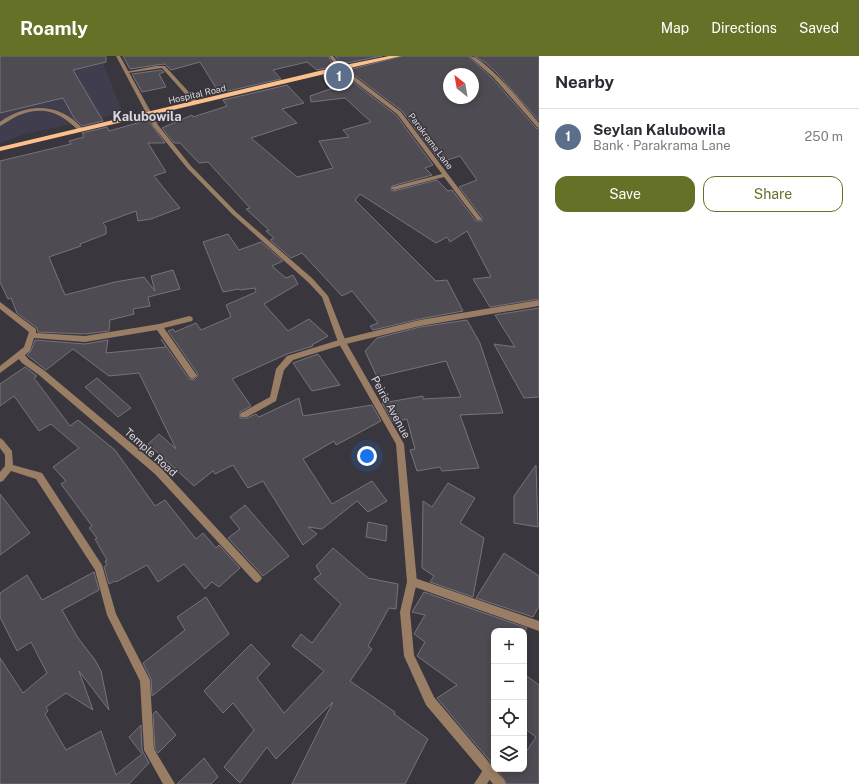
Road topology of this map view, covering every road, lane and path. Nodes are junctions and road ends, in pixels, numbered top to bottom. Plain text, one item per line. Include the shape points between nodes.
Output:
1 (118, 56) edge
2 (331, 56) edge
3 (398, 56) edge
4 (472, 56) edge
5 (340, 68) junction
6 (127, 72) junction
7 (196, 103) junction
8 (148, 113) junction
9 (0, 124) edge
10 (539, 126) edge
11 (81, 130) junction
12 (0, 149) edge
13 (446, 176) junction
14 (394, 188) dead end
15 (479, 219) dead end
16 (539, 304) edge
17 (0, 305) edge
18 (189, 319) dead end
19 (159, 327) junction
20 (32, 335) junction
21 (342, 342) junction
22 (20, 354) junction
23 (0, 370) edge
24 (193, 376) dead end
25 (244, 415) dead end
26 (0, 442) edge
27 (9, 467) junction
28 (0, 478) edge
29 (257, 578) dead end
30 (412, 582) junction
31 (539, 626) edge
32 (489, 771) junction
33 (169, 784) edge
34 (480, 784) edge
35 (500, 784) edge

1 - 6 street, Peiris Avenue
2 - 5 street, Parakrama Lane
3 - 5 main road, Hospital Road
4 - 10 street via 496,76
5 - 7 main road, Hospital Road
5 - 13 street, Parakrama Lane via 399,113
6 - 7 street via 163,67
6 - 8 street, Peiris Avenue
7 - 8 main road, Hospital Road
8 - 11 main road, Hospital Road
8 - 21 street, Peiris Avenue via 189,167 234,212 312,280 325,296
9 - 11 street via 8,118 30,110 42,109 61,114
11 - 12 main road, Hospital Road
13 - 14 street
13 - 15 street, Parakrama Lane
16 - 21 street via 420,324
17 - 20 street via 28,326
18 - 19 street
19 - 20 street via 86,338
19 - 24 street
20 - 22 street via 27,349
21 - 25 street via 290,358 280,368 273,398
21 - 30 street, Peiris Avenue via 400,444
22 - 23 street
22 - 29 street, Temple Road via 24,361 42,373 158,471
26 - 27 street via 9,454
27 - 28 street
27 - 33 street via 39,476 98,568 112,615 145,680 149,750
30 - 31 street
30 - 32 street, Peiris Avenue via 405,612 409,656 430,701
32 - 34 street
32 - 35 street, Peiris Avenue

